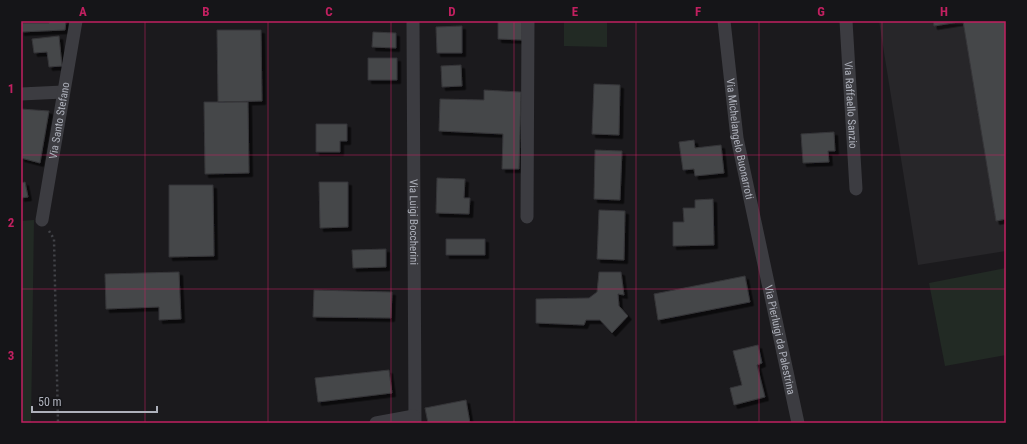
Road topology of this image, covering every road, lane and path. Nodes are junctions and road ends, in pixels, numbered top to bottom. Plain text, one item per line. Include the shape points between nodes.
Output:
1 (76, 21) edge
2 (413, 21) edge
3 (528, 21) edge
4 (724, 21) edge
5 (846, 21) edge
6 (64, 92) junction
7 (21, 94) edge
8 (856, 189) dead end
9 (527, 217) dead end
10 (42, 220) joint
11 (762, 256) joint
12 (415, 420) edge
13 (58, 423) edge
14 (376, 423) edge
15 (798, 423) edge

1 - 6 street, Via Santo Stefano
2 - 12 street, Via Luigi Boccherini
3 - 9 street
4 - 11 street, Via Michelangelo Buonarroti via 737,138
5 - 8 street, Via Raffaello Sanzio
6 - 7 street
6 - 10 street, Via Santo Stefano
10 - 13 path via 54,239
11 - 15 street, Via Pierluigi da Palestrina
12 - 14 street

